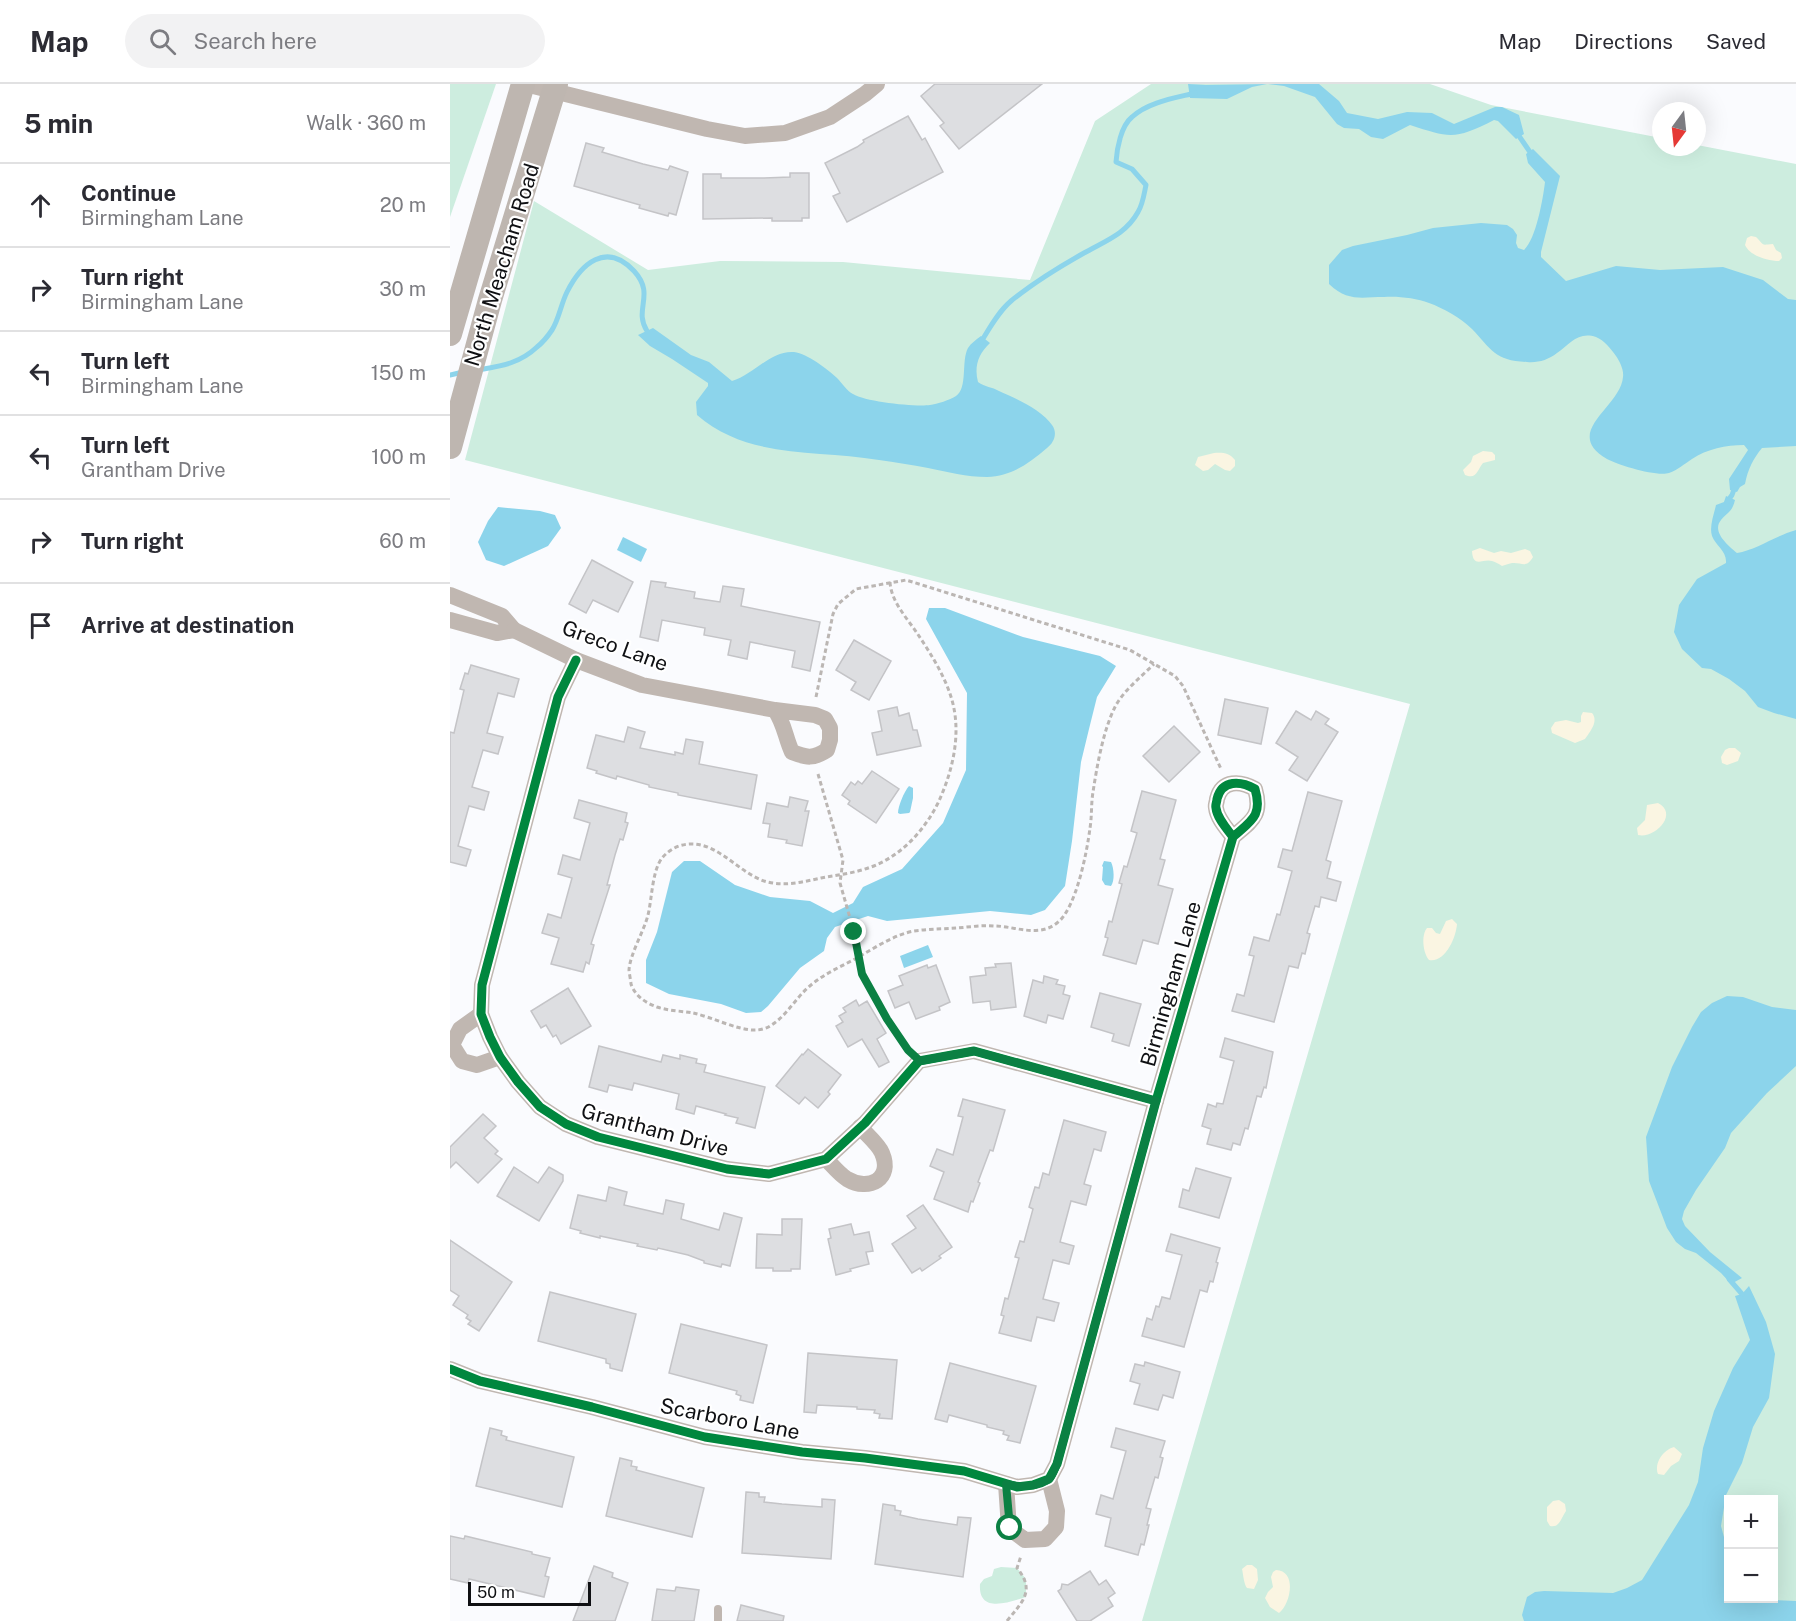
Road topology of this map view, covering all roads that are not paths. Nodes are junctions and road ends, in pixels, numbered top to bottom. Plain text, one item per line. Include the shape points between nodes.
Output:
1 (524, 84) edge
2 (877, 84) edge
3 (555, 88) edge
4 (450, 334) edge
5 (450, 447) edge
6 (450, 595) edge
7 (450, 620) edge
8 (514, 630) junction
9 (576, 660) junction
10 (775, 710) dead end
11 (1233, 837) dead end
12 (481, 1014) junction
13 (500, 1057) junction
14 (1156, 1101) junction
15 (860, 1127) junction
16 (826, 1159) junction
17 (450, 1370) edge
18 (1049, 1479) junction
19 (1006, 1484) junction
20 (718, 1609) dead end
21 (718, 1621) edge

1 - 3 street
1 - 4 main road, North Meacham Road
2 - 3 street via 830,117 785,133 746,136
3 - 5 main road, North Meacham Road
6 - 8 street, Greco Lane via 502,616
7 - 8 street, Greco Lane via 497,633
8 - 9 street, Greco Lane
9 - 10 street, Greco Lane via 642,685
9 - 12 street, Grantham Drive via 558,697 489,955
11 - 14 street, Birmingham Lane
12 - 13 street, Grantham Drive
12 - 13 street via 460,1029 452,1045 462,1061 477,1065
13 - 16 street, Grantham Drive via 540,1107 566,1124 598,1137 727,1169 769,1174
14 - 15 street, Grantham Drive via 974,1051 920,1061
14 - 18 street, Birmingham Lane via 1057,1464
15 - 16 street, Grantham Drive
15 - 16 street via 881,1150 885,1162 884,1174 877,1182 865,1185 847,1179
17 - 19 street, Scarboro Lane via 480,1381 705,1437 964,1471
18 - 19 street via 1017,1487
18 - 19 street via 1057,1511 1056,1527 1046,1539 1026,1540 1010,1528
20 - 21 lane

